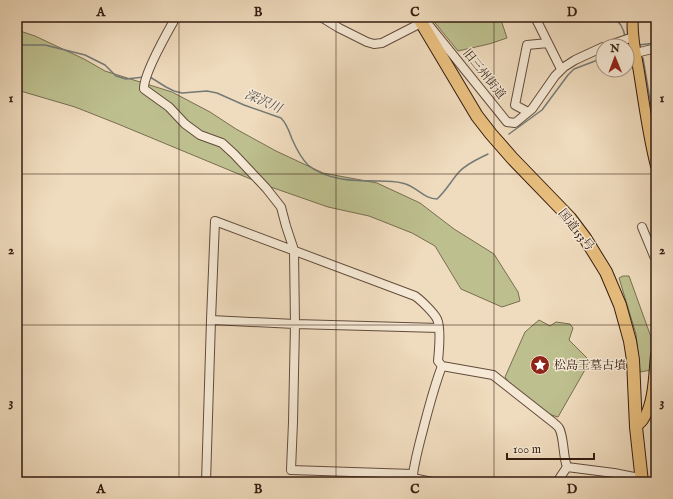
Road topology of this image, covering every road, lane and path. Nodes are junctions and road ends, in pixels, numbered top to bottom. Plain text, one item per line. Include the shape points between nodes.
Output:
1 (176, 17) edge
2 (321, 17) edge
3 (535, 17) edge
4 (633, 17) edge
5 (420, 20) edge
6 (633, 38) edge
7 (548, 43) junction
8 (635, 45) edge
9 (656, 48) edge
10 (595, 51) edge
11 (635, 51) edge
12 (562, 69) junction
13 (530, 111) junction
14 (656, 164) edge
15 (642, 227) dead end
16 (294, 250) junction
17 (656, 256) edge
18 (211, 320) junction
19 (295, 324) junction
20 (439, 328) junction
21 (656, 355) edge
22 (442, 366) junction
23 (636, 427) junction
24 (567, 467) junction
25 (354, 473) junction
26 (413, 478) edge
27 (641, 479) edge
28 (206, 482) edge
29 (354, 482) edge
30 (432, 482) edge
31 (557, 482) edge

1 - 16 street via 146,78 144,89 169,107 200,136 222,143 266,188 281,207
2 - 5 street via 346,32 374,44 382,43
3 - 7 street
4 - 6 main road
5 - 13 street, 旧三州街道 via 428,24 507,122 515,122
5 - 23 highway, 国道153号 via 477,116 512,158 570,218 606,272 620,305 630,341
7 - 12 street
7 - 13 street via 527,45 515,105
8 - 9 street
10 - 12 street
11 - 14 main road
12 - 13 street
15 - 17 street
16 - 18 street via 215,221
16 - 19 street
16 - 20 street via 415,296 438,319
18 - 19 street
18 - 28 street
19 - 20 street
19 - 25 street via 291,470
20 - 22 street via 438,361
21 - 23 main road via 651,398 647,412
22 - 24 street via 493,375 554,423 560,429
22 - 26 street via 417,449
23 - 27 highway, 国道153号
24 - 27 street
24 - 31 street
25 - 26 street
25 - 29 street
26 - 30 street

